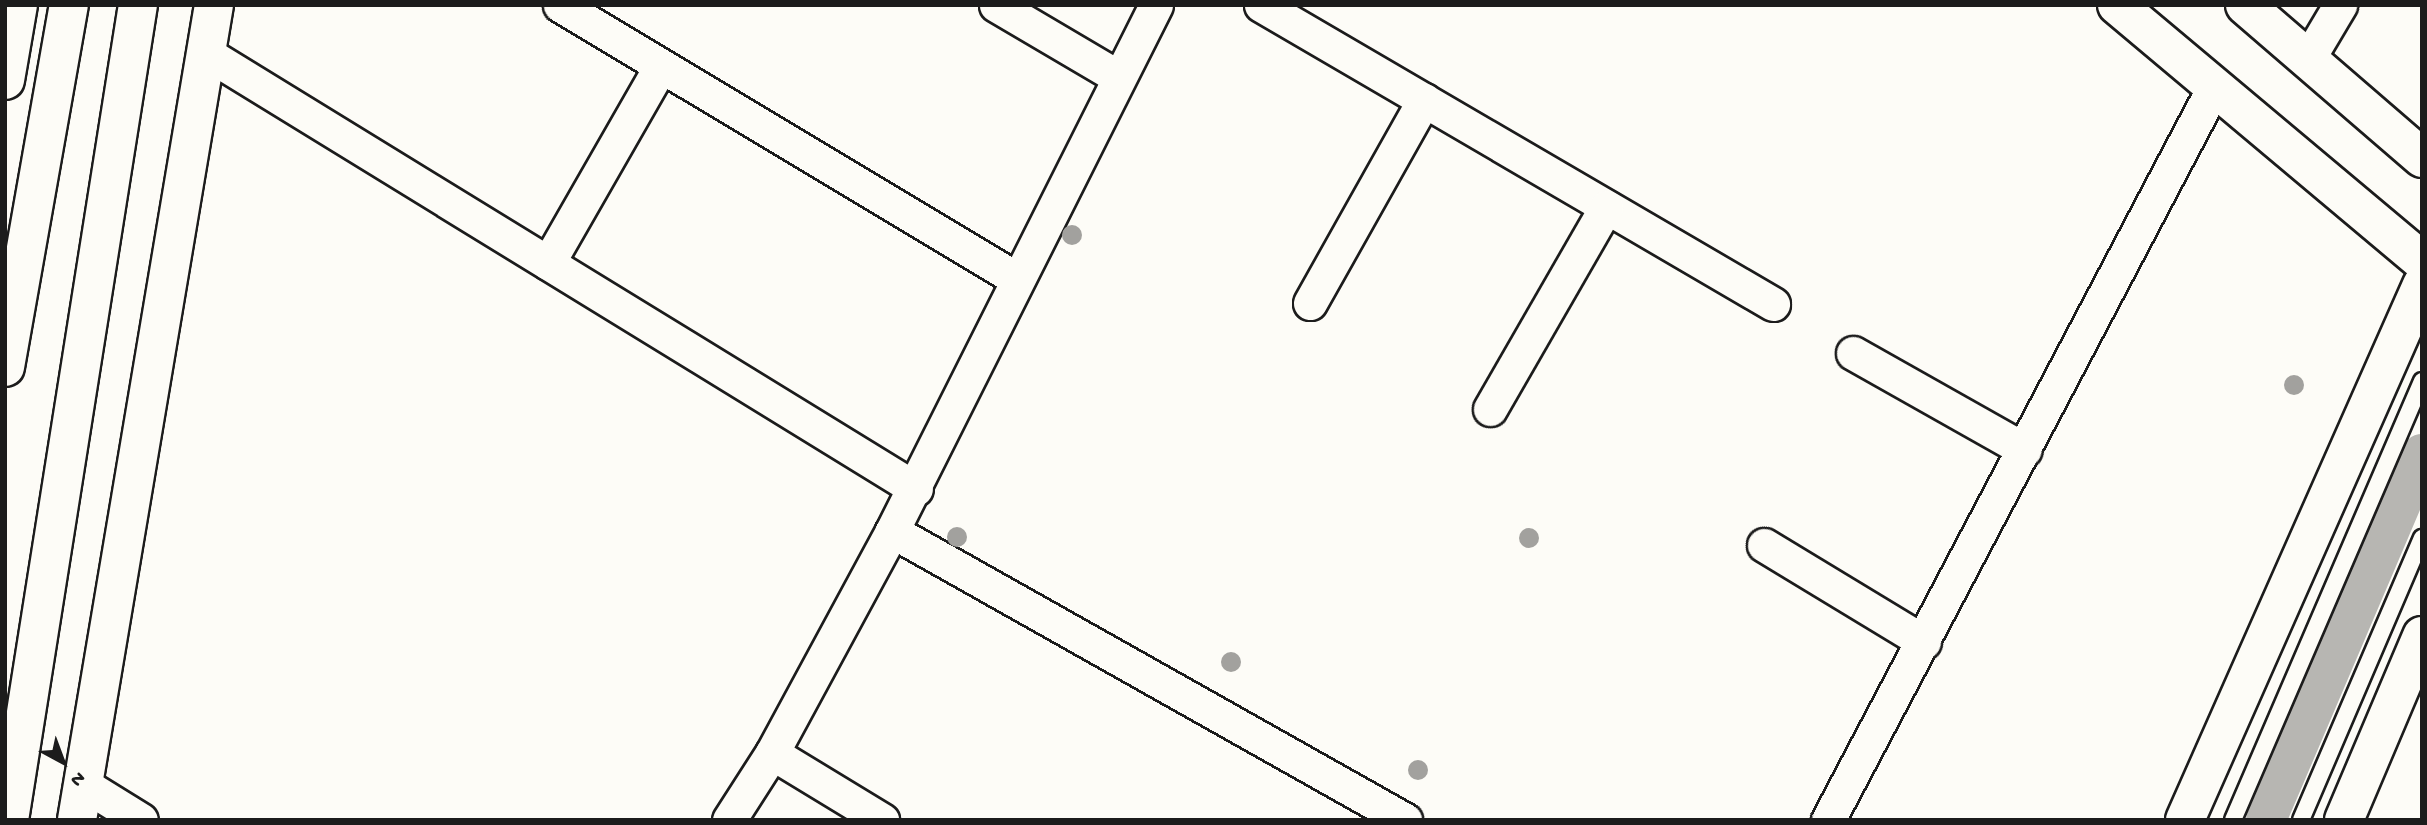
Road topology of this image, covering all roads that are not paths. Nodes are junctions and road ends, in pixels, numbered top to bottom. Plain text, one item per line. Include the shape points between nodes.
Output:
1 (18, 5) edge
2 (69, 5) edge
3 (138, 5) edge
4 (214, 5) edge
5 (560, 5) edge
6 (996, 5) edge
7 (1156, 5) edge
8 (1261, 5) edge
9 (2117, 5) edge
10 (2245, 5) edge
11 (2340, 5) edge
12 (206, 53) junction
13 (2308, 59) junction
14 (661, 65) junction
15 (1118, 77) junction
16 (5, 80) edge
17 (2213, 89) junction
18 (1424, 100) junction
19 (2422, 158) edge
20 (1606, 207) junction
21 (2422, 261) edge
22 (548, 263) junction
23 (1017, 279) junction
24 (2422, 285) edge
25 (1310, 303) dead end
26 (1773, 304) dead end
27 (1853, 353) dead end
28 (5, 367) edge
29 (2422, 381) edge
30 (1490, 409) dead end
31 (2025, 450) junction
32 (916, 489) junction
33 (892, 531) junction
34 (2422, 538) edge
35 (1763, 545) dead end
36 (2422, 636) edge
37 (1924, 642) junction
38 (772, 753) junction
39 (80, 802) edge
40 (1357, 808) edge
41 (9, 820) edge
42 (141, 820) edge
43 (729, 820) edge
44 (883, 820) edge
45 (1405, 820) edge
46 (1828, 820) edge
47 (2185, 820) edge
48 (2234, 820) edge
49 (2301, 820) edge
50 (2344, 820) edge

1 - 16 street
2 - 28 street
3 - 41 street
4 - 12 street
5 - 14 street
6 - 15 street
7 - 15 street
8 - 18 street
9 - 17 street
10 - 13 street
11 - 13 street
12 - 22 street
12 - 39 street
13 - 19 street
14 - 22 street
14 - 23 street
15 - 23 street
17 - 21 street
17 - 31 street
18 - 20 street
18 - 25 street
20 - 26 street
20 - 30 street
22 - 32 street
23 - 32 street
24 - 47 street
27 - 31 street
29 - 48 lane
31 - 37 street
32 - 33 street
33 - 38 street
33 - 40 street
34 - 49 lane
35 - 37 street
36 - 50 street
37 - 46 street
38 - 43 street
38 - 44 street
39 - 42 street
40 - 45 street

